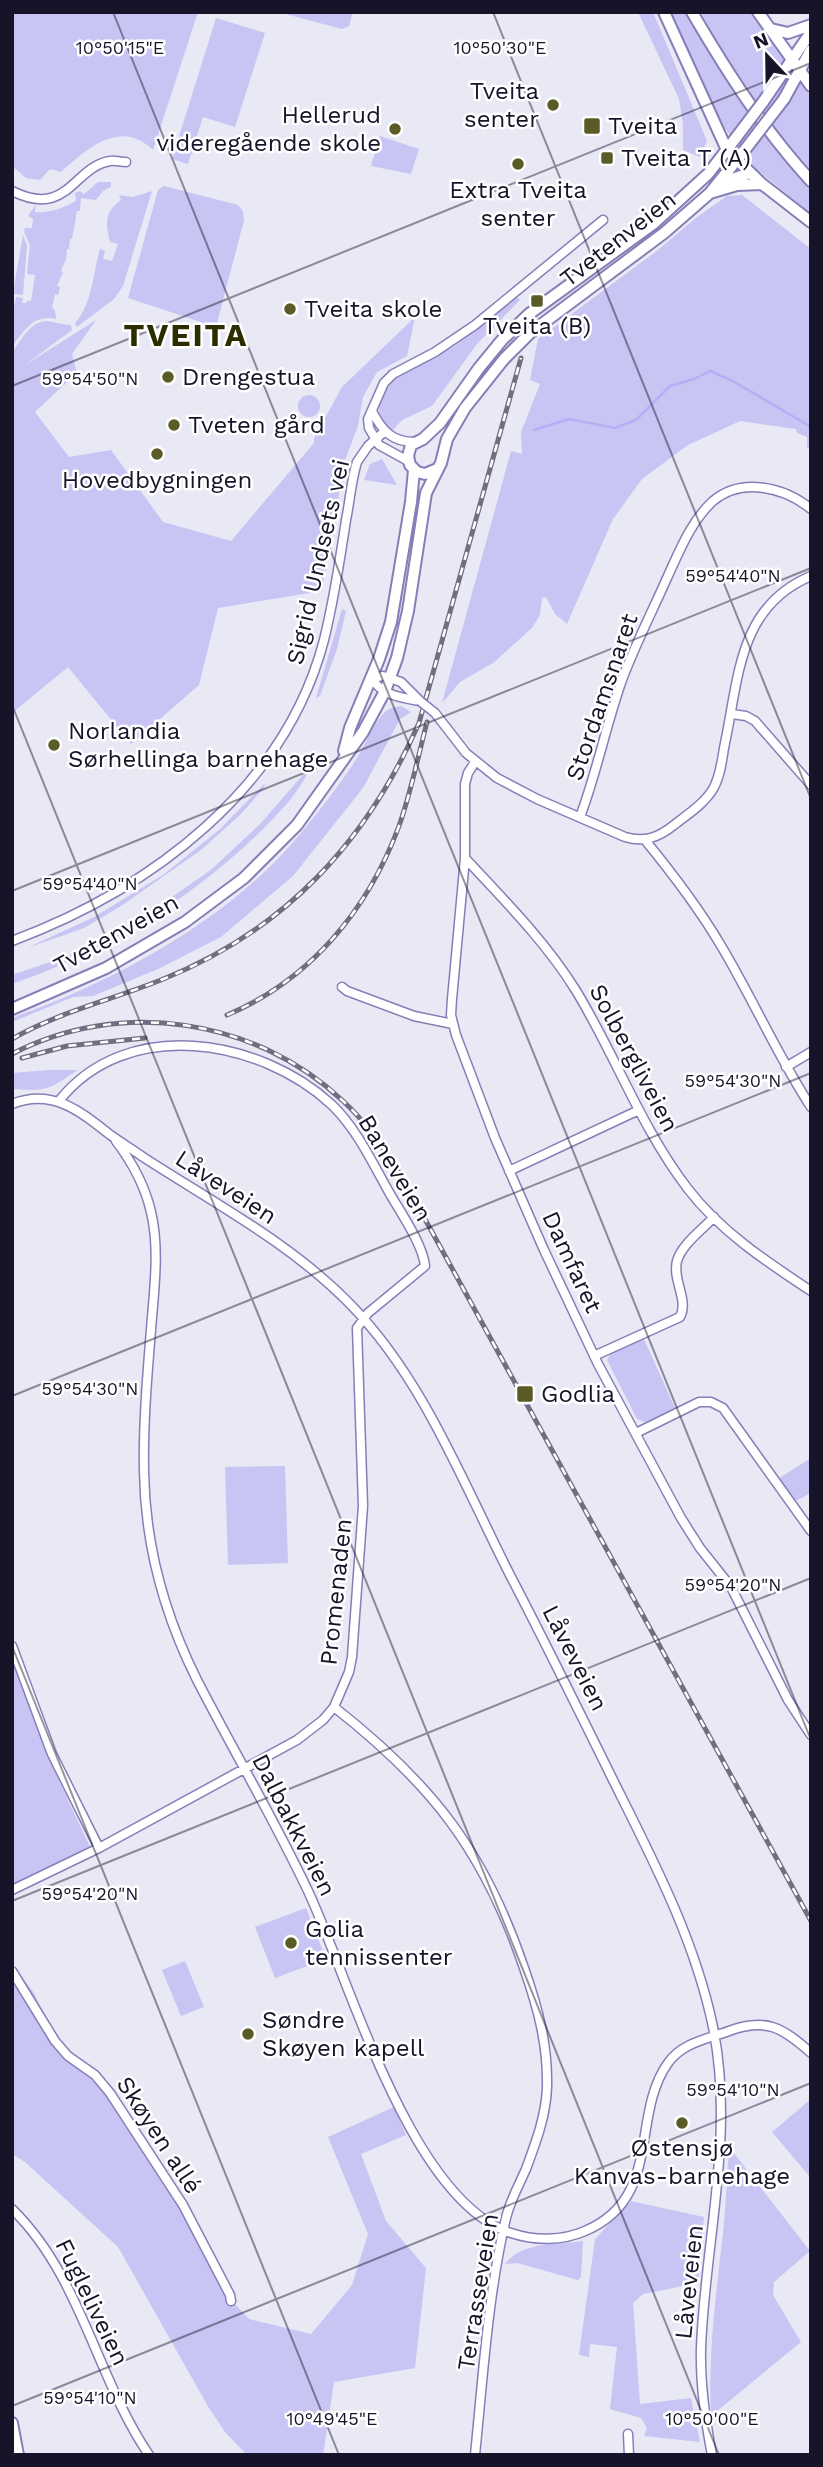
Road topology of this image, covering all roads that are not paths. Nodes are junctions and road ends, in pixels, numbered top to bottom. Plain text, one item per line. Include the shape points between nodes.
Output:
1 (664, 12) edge
2 (758, 12) edge
3 (695, 16) edge
4 (811, 25) edge
5 (771, 29) junction
6 (811, 32) edge
7 (811, 50) edge
8 (789, 64) junction
9 (798, 76) junction
10 (811, 86) edge
11 (727, 150) junction
12 (736, 160) junction
13 (126, 162) dead end
14 (750, 173) junction
15 (811, 181) edge
16 (762, 184) junction
17 (714, 189) junction
18 (12, 191) edge
19 (603, 220) dead end
20 (811, 222) edge
21 (372, 411) junction
22 (384, 432) junction
23 (374, 440) junction
24 (419, 440) junction
25 (442, 452) junction
26 (411, 466) junction
27 (437, 469) junction
28 (811, 509) edge
29 (811, 576) edge
30 (372, 678) junction
31 (390, 678) junction
32 (384, 691) junction
33 (416, 698) junction
34 (732, 714) junction
35 (342, 758) junction
36 (475, 762) junction
37 (811, 785) edge
38 (580, 817) junction
39 (645, 840) junction
40 (466, 858) junction
41 (12, 941) edge
42 (342, 987) dead end
43 (12, 1009) edge
44 (453, 1024) junction
45 (811, 1052) edge
46 (786, 1066) junction
47 (59, 1101) junction
48 (12, 1104) edge
49 (811, 1107) edge
50 (639, 1110) junction
51 (112, 1136) junction
52 (509, 1171) junction
53 (714, 1217) junction
54 (811, 1291) edge
55 (363, 1318) junction
56 (594, 1356) junction
57 (636, 1433) junction
58 (811, 1531) edge
59 (12, 1646) edge
60 (334, 1707) junction
61 (811, 1735) edge
62 (244, 1770) junction
63 (99, 1848) junction
64 (12, 1890) edge
65 (12, 1971) edge
66 (715, 2036) junction
67 (811, 2053) edge
68 (12, 2209) edge
69 (504, 2230) junction
70 (231, 2301) dead end
71 (12, 2423) edge
72 (628, 2434) dead end
73 (18, 2455) edge
74 (149, 2455) edge
75 (475, 2455) edge
76 (629, 2455) edge
77 (712, 2455) edge

1 - 11 main road
2 - 5 main road
3 - 15 main road via 760,118
4 - 5 main road via 788,33
5 - 8 main road
6 - 8 main road, Tvetenveien
7 - 9 main road, Tvetenveien
8 - 9 main road
8 - 11 main road, Tvetenveien, bridge
9 - 10 main road
9 - 12 main road, Tvetenveien, bridge
11 - 12 main road
11 - 24 main road, Tvetenveien via 702,180 653,224 529,314 479,368 440,423
12 - 14 main road
12 - 17 main road, Tvetenveien
13 - 18 street via 110,161 92,169 69,189 51,197
14 - 16 main road
14 - 17 main road
16 - 17 main road
16 - 20 main road
17 - 25 main road, Tvetenveien via 643,250 522,341 465,408
19 - 21 street via 470,329 389,377 377,393
21 - 22 street
21 - 23 street via 368,419
22 - 23 street, Sigrid Undsets vei
22 - 24 street via 396,439
23 - 26 street
23 - 41 street, Sigrid Undsets vei via 355,471 319,656 302,701 265,762 219,815 156,866 90,907
24 - 25 main road via 435,442
24 - 26 main road, Tvetenveien via 408,450
25 - 27 main road, Tvetenveien
26 - 27 main road via 425,474
26 - 30 main road, Tvetenveien via 414,487 394,606
27 - 31 main road, Tvetenveien via 424,503 411,598
28 - 38 street, Stordamsnaret via 777,491 754,486 714,500 694,524 623,678
29 - 34 street via 773,600 754,625 744,649
30 - 31 street
30 - 32 street
30 - 35 main road, Tvetenveien
31 - 32 main road, Tvetenveien
31 - 33 street via 401,682
32 - 33 street
32 - 35 main road, Tvetenveien via 363,732
33 - 36 street, bridge via 435,713
34 - 37 street via 760,725
34 - 39 street via 712,791 668,830
35 - 43 main road, Tvetenveien via 297,825 226,892 126,958
36 - 38 street via 517,790
36 - 40 street, Damfaret via 466,784
38 - 39 street via 625,837
39 - 46 street via 720,943
40 - 44 street, Damfaret
40 - 50 street, Solbergliveien via 555,959
42 - 44 street via 414,1016
44 - 52 street, Damfaret
45 - 46 street
46 - 49 street
47 - 48 street, Låveveien
47 - 51 street, Låveveien via 80,1110
47 - 55 street, Baneveien via 94,1069 162,1047 200,1046 244,1054 299,1080 334,1107 354,1133 424,1260 423,1269
50 - 52 street
50 - 53 street, Solbergliveien via 666,1158
51 - 55 street, Låveveien via 295,1255
51 - 62 street, Dalbakkveien via 146,1194 155,1237 144,1468 155,1566 180,1646
52 - 56 street, Damfaret
53 - 54 street, Solbergliveien
53 - 56 street via 677,1263 680,1317
55 - 60 street, Promenaden via 357,1334 364,1466 362,1544 352,1657
55 - 66 street, Låveveien via 424,1405 584,1718 670,1899 697,1968
56 - 57 street, Damfaret
57 - 58 street via 699,1402 723,1408
57 - 61 street, Damfaret via 691,1536 730,1587
59 - 63 street via 52,1754
60 - 62 street, Promenaden via 298,1740
60 - 69 street, Terrasseveien via 393,1756 458,1831 502,1908 534,1996 545,2042 545,2108
62 - 63 street, Promenaden
62 - 69 street, Dalbakkveien via 308,1892 414,2134 452,2190 476,2214
63 - 64 street, Promenaden
65 - 70 street, Skøyen allé via 54,2041 110,2093 183,2205
66 - 67 street, Dalbakkveien via 765,2024
66 - 69 street, Dalbakkveien via 681,2049 663,2071 635,2180 607,2217 588,2230 556,2238 535,2239
66 - 77 street, Låveveien via 720,2092 718,2191 701,2351
68 - 74 street, Fugleliveien via 57,2264 121,2407
69 - 75 street, Terrasseveien
71 - 73 main road
72 - 76 street

